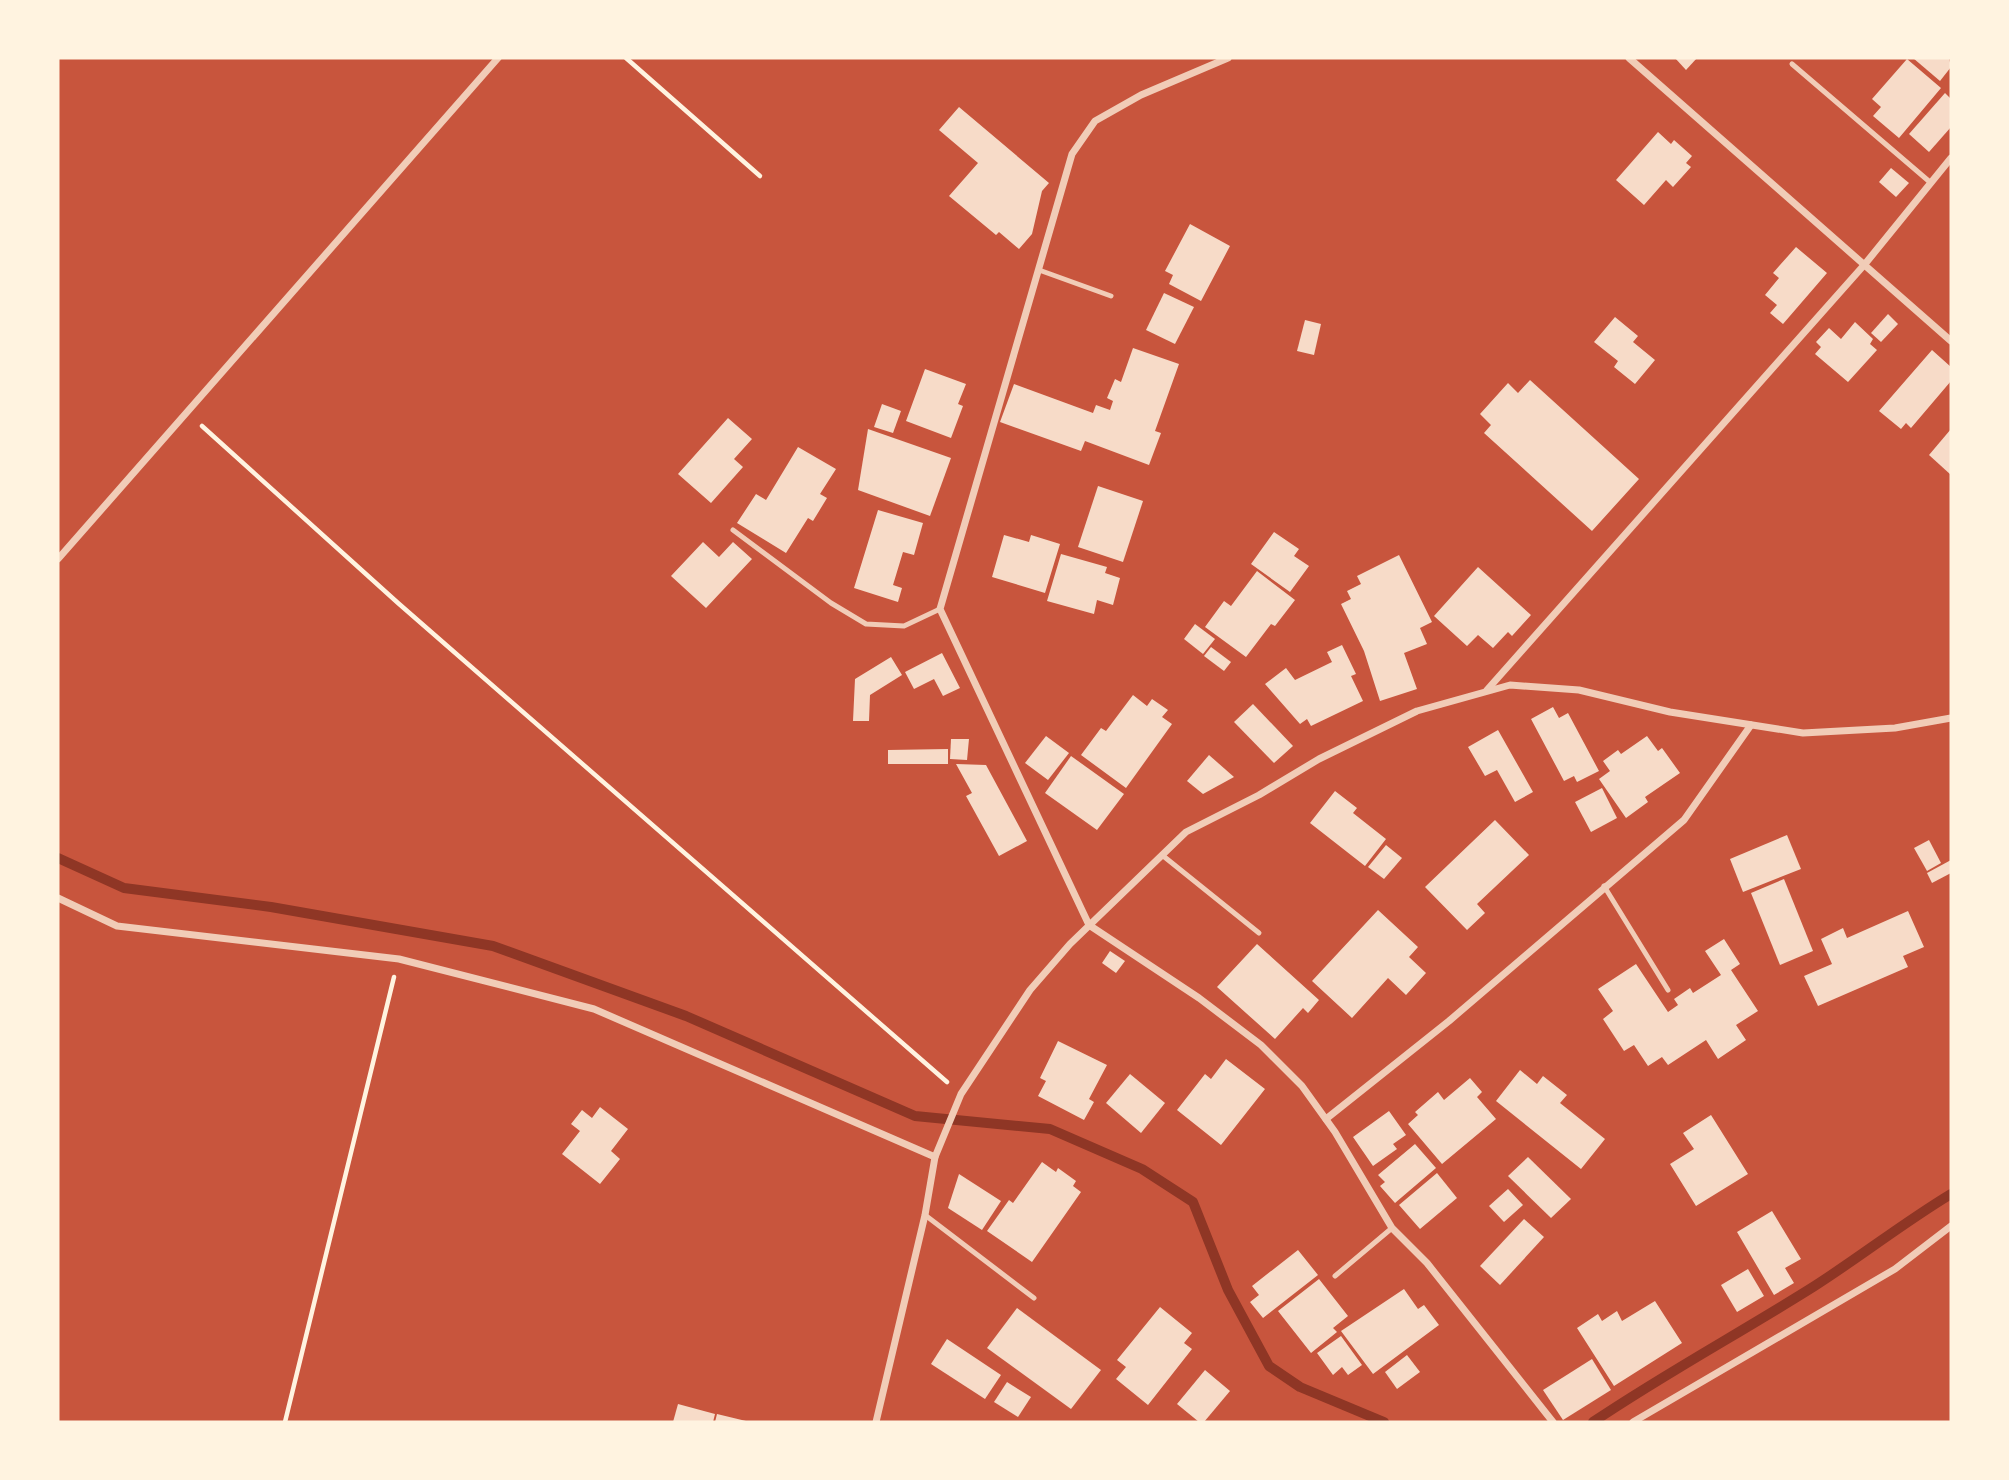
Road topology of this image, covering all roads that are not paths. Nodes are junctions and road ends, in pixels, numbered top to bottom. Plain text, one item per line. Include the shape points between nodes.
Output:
1 (498, 58) edge
2 (1228, 58) edge
3 (1629, 58) edge
4 (1792, 64) dead end
5 (1951, 158) edge
6 (1931, 183) junction
7 (1865, 264) junction
8 (1039, 270) junction
9 (1111, 296) dead end
10 (1951, 341) edge
11 (733, 530) dead end
12 (58, 559) edge
13 (940, 609) junction
14 (1486, 691) junction
15 (1951, 718) edge
16 (1751, 725) junction
17 (1162, 855) junction
18 (1604, 886) junction
19 (58, 898) edge
20 (1089, 925) junction
21 (1259, 933) dead end
22 (1668, 990) dead end
23 (1326, 1119) junction
24 (935, 1157) junction
25 (926, 1215) junction
26 (1951, 1226) edge
27 (1392, 1228) junction
28 (1335, 1276) dead end
29 (1034, 1298) dead end
30 (876, 1422) edge
31 (1553, 1422) edge
32 (1633, 1422) edge

1 - 12 street
2 - 8 street via 1141,95 1095,121 1072,154
3 - 7 street
4 - 6 lane
5 - 6 street
6 - 7 street
7 - 10 street
7 - 14 street
8 - 9 lane
8 - 13 street
11 - 13 lane via 866,624 904,626
13 - 20 street
14 - 16 street via 1510,685 1579,690
14 - 17 street via 1417,711 1319,759 1186,832
15 - 16 street via 1895,728 1803,733
16 - 18 street via 1684,820
17 - 20 street
17 - 21 lane
18 - 22 lane
18 - 23 street via 1450,1021
19 - 24 street via 117,926 399,959 594,1009
20 - 23 street via 1261,1045 1302,1086
20 - 24 street via 1030,990 961,1094
23 - 27 street
24 - 25 street
25 - 29 lane
25 - 30 street
26 - 32 street via 1895,1269
27 - 28 lane
27 - 31 street via 1427,1263

